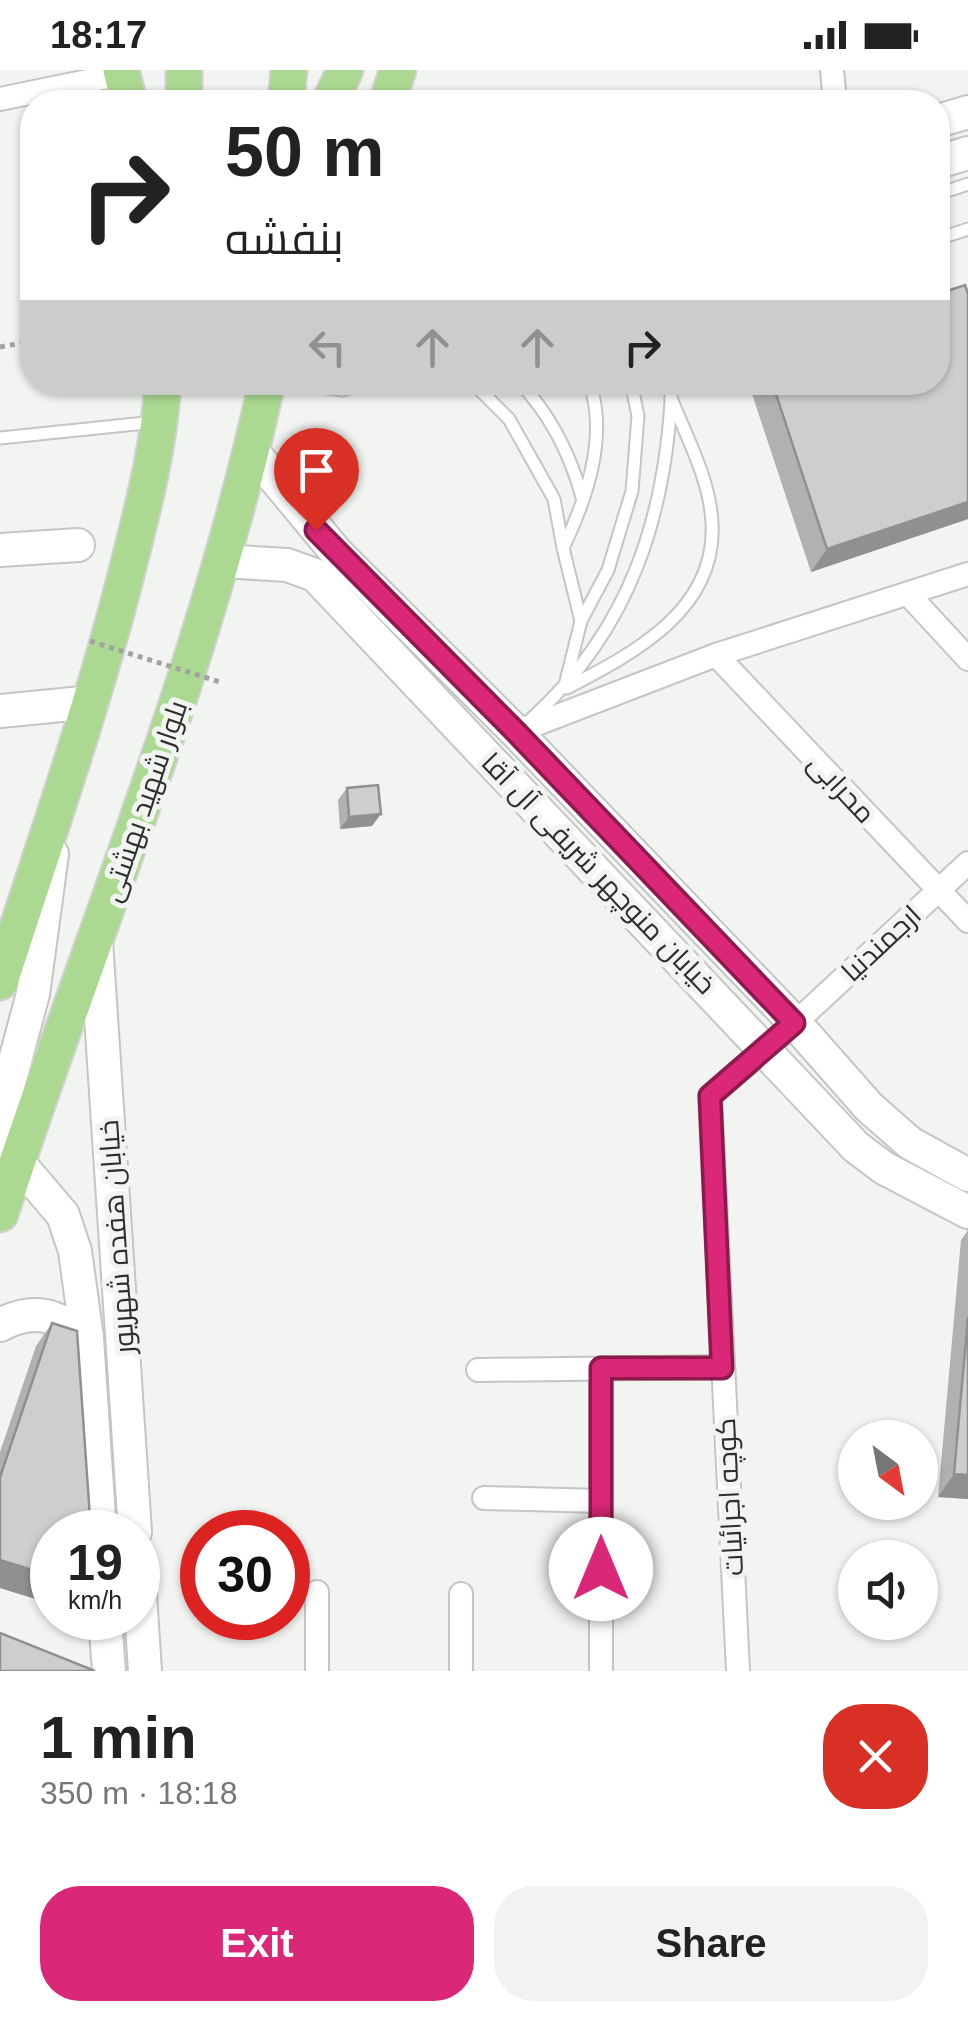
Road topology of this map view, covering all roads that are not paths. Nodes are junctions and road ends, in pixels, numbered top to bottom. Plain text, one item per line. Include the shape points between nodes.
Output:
1 (124, 82) edge
2 (69, 90) edge
3 (162, 395) edge
4 (263, 395) edge
5 (485, 395) edge
6 (532, 395) edge
7 (594, 395) edge
8 (634, 395) edge
9 (671, 397) joint
10 (160, 422) junction
11 (0, 438) edge
12 (252, 450) junction
13 (583, 502) junction
14 (78, 545) dead end
15 (562, 548) junction
16 (0, 550) edge
17 (222, 561) junction
18 (968, 574) edge
19 (908, 594) junction
20 (582, 621) junction
21 (716, 655) junction
22 (968, 659) edge
23 (563, 690) junction
24 (92, 702) junction
25 (0, 711) edge
26 (516, 732) junction
27 (59, 797) junction
28 (968, 862) edge
29 (938, 890) junction
30 (968, 921) edge
31 (96, 941) junction
32 (0, 982) edge
33 (794, 1023) junction
34 (766, 1048) junction
35 (17, 1161) junction
36 (968, 1176) edge
37 (968, 1212) edge
38 (0, 1214) edge
39 (0, 1325) edge
40 (87, 1338) junction
41 (601, 1368) junction
42 (722, 1368) junction
43 (478, 1370) dead end
44 (484, 1498) dead end
45 (601, 1502) junction
46 (99, 1510) edge
47 (135, 1510) edge
48 (317, 1592) dead end
49 (461, 1594) dead end
50 (107, 1640) edge
51 (143, 1640) edge
52 (109, 1671) edge
53 (145, 1671) edge
54 (317, 1671) edge
55 (460, 1671) edge
56 (601, 1671) edge
57 (738, 1671) edge

1 - 2 street
3 - 10 main road
4 - 12 main road, بلوار شهید بهشتی
5 - 15 lane via 508,419 554,499
6 - 13 lane via 572,459
7 - 13 lane via 595,438
8 - 20 lane via 632,490 608,570
9 - 23 lane via 637,572 600,642
9 - 23 lane via 706,488 712,524 702,577 659,634
10 - 11 lane
10 - 24 main road
12 - 17 main road, بلوار شهید بهشتی
12 - 26 main road, خیابان منوچهر شریفی آل آقا via 336,552
13 - 15 lane
14 - 16 main road
15 - 20 lane
17 - 31 main road, بلوار شهید بهشتی
17 - 34 main road, خیابان منوچهر شریفی آل آقا via 287,565 315,576
18 - 19 street
19 - 21 street
19 - 22 street
20 - 23 lane
21 - 26 street
21 - 29 street, محرابی
23 - 26 lane
24 - 25 main road
24 - 27 main road
26 - 33 main road, خیابان منوچهر شریفی آل آقا
27 - 32 main road
27 - 35 main road via 33,994 6,1094
28 - 29 street, ارجمندنیا
29 - 30 street, محرابی
29 - 33 street, ارجمندنیا
31 - 35 main road, بلوار شهید بهشتی
31 - 47 main road, خیابان هفده شهریور
33 - 34 street, ارجمندنیا
33 - 36 main road, خیابان منوچهر شریفی آل آقا via 910,1143
34 - 37 main road, خیابان منوچهر شریفی آل آقا via 856,1147
34 - 42 street, کوچه اجرائیات via 710,1096
35 - 38 main road, بلوار شهید بهشتی
35 - 40 main road, خیابان هفده شهریور via 63,1215
39 - 40 main road via 35,1315 60,1318
40 - 46 main road, خیابان هفده شهریور
41 - 42 street
41 - 43 street
41 - 45 street
42 - 57 street, کوچه اجرائیات
44 - 45 street
45 - 56 street
48 - 54 street
49 - 55 street
50 - 52 main road
51 - 53 main road

